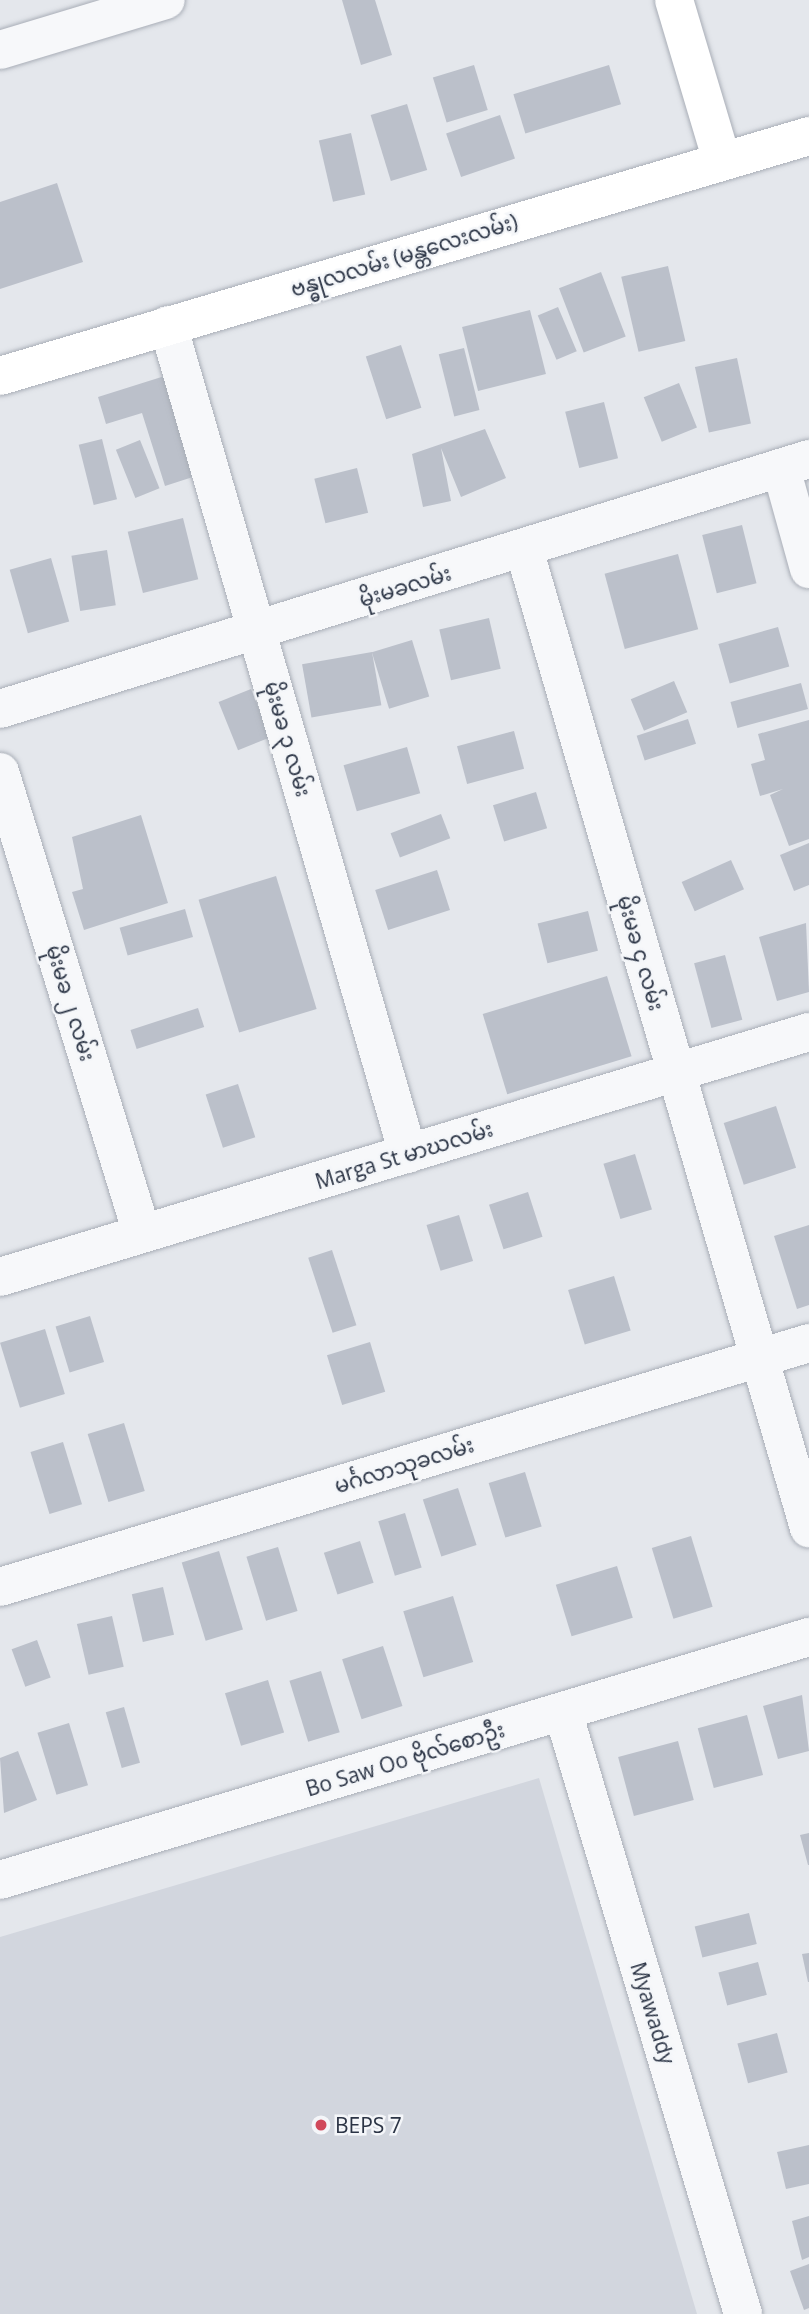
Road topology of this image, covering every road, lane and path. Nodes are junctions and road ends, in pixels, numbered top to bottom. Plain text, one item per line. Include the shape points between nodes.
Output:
1 (166, 0) edge
2 (674, 0) edge
3 (0, 50) edge
4 (809, 136) edge
5 (722, 161) junction
6 (168, 325) junction
7 (0, 376) edge
8 (795, 464) edge
9 (524, 549) junction
10 (809, 569) edge
11 (257, 632) junction
12 (0, 709) edge
13 (0, 772) edge
14 (809, 1032) edge
15 (676, 1073) junction
16 (408, 1153) junction
17 (142, 1234) junction
18 (0, 1277) edge
19 (809, 1343) edge
20 (759, 1357) junction
21 (809, 1528) edge
22 (0, 1587) edge
23 (809, 1637) edge
24 (563, 1712) junction
25 (0, 1880) edge
26 (743, 2314) edge

1 - 3 street
2 - 5 street
4 - 5 street, ဗန္ဓုလလမ်း (မန္တလေးလမ်း)
5 - 6 street, ဗန္ဓုလလမ်း (မန္တလေးလမ်း)
6 - 7 street, ဗန္ဓုလလမ်း (မန္တလေးလမ်း)
6 - 11 street, မိုးမခ ၃ လမ်း
8 - 9 street, မိုးမခလမ်း
8 - 10 street
9 - 11 street, မိုးမခလမ်း
9 - 15 street, မိုးမခ ၄ လမ်း
11 - 12 street, မိုးမခလမ်း
11 - 16 street, မိုးမခ ၃ လမ်း
13 - 17 street, မိုးမခ ၂ လမ်း
14 - 15 street, Marga St မာဃလမ်း
15 - 16 street, Marga St မာဃလမ်း
15 - 20 street, မိုးမခ ၄ လမ်း
16 - 17 street, Marga St မာဃလမ်း
17 - 18 street, Marga St မာဃလမ်း
19 - 20 street, မင်္ဂလာသုခလမ်း
20 - 21 street, မိုးမခ ၄ လမ်း
20 - 22 street, မင်္ဂလာသုခလမ်း
23 - 24 street, Bo Saw Oo ဗိုလ်စောဦး
24 - 25 street, Bo Saw Oo ဗိုလ်စောဦး
24 - 26 street, Myawaddy

